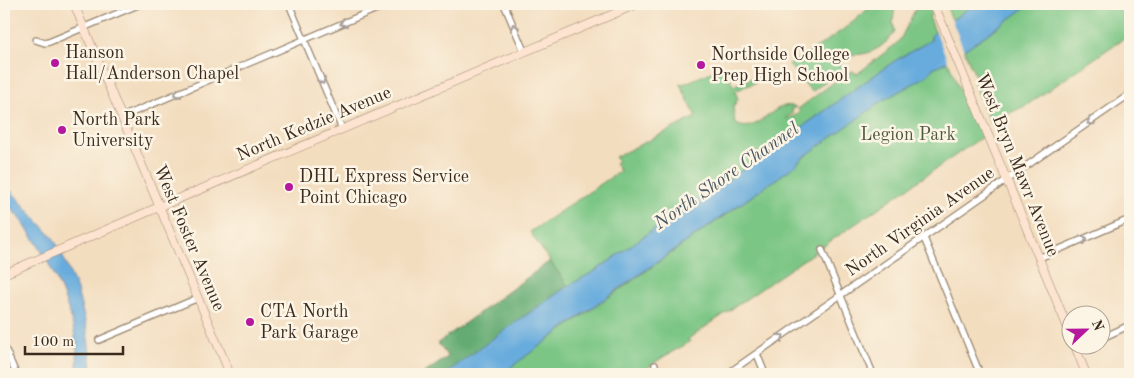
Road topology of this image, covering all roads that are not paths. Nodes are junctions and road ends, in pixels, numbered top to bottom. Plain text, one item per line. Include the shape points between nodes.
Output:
1 (74, 4) edge
2 (140, 4) edge
3 (289, 4) edge
4 (388, 4) edge
5 (504, 4) edge
6 (637, 4) edge
7 (934, 4) edge
8 (84, 28) junction
9 (36, 40) dead end
10 (304, 40) junction
11 (524, 51) junction
12 (1130, 94) edge
13 (122, 117) junction
14 (342, 129) junction
15 (1007, 180) junction
16 (160, 206) junction
17 (1130, 219) edge
18 (924, 238) junction
19 (822, 250) dead end
20 (1039, 258) junction
21 (4, 274) edge
22 (841, 295) junction
23 (198, 298) junction
24 (1062, 314) edge
25 (1130, 325) edge
26 (1112, 333) edge
27 (99, 340) dead end
28 (4, 346) edge
29 (757, 354) junction
30 (1081, 356) edge
31 (655, 365) dead end
32 (16, 374) edge
33 (230, 374) edge
34 (658, 374) edge
35 (727, 374) edge
36 (765, 374) edge
37 (873, 374) edge
38 (980, 374) edge
39 (1086, 374) edge

1 - 8 main road, West Foster Avenue
2 - 8 street
3 - 10 street
4 -> 10 street
11 -> 5 street
6 - 11 main road, North Kedzie Avenue
7 - 15 main road, West Bryn Mawr Avenue
8 - 9 street via 45,43
8 - 13 main road, West Foster Avenue
10 -> 13 street
10 -> 14 street
11 - 14 main road, North Kedzie Avenue
12 -> 15 street, North Virginia Avenue
13 - 16 main road, West Foster Avenue
14 - 16 main road, North Kedzie Avenue
15 - 18 street, North Virginia Avenue
15 - 20 main road, West Bryn Mawr Avenue
16 - 21 main road, North Kedzie Avenue
16 - 23 main road, West Foster Avenue
20 -> 17 street
18 - 22 street, North Virginia Avenue
18 - 38 street
19 - 22 street
20 - 24 main road, West Bryn Mawr Avenue
29 -> 22 street, North Virginia Avenue
22 - 37 street
23 - 27 street
23 - 33 main road, West Foster Avenue
25 - 26 street
28 - 32 street
29 - 35 street, North Virginia Avenue
29 - 36 street
30 - 39 main road
31 - 34 street

